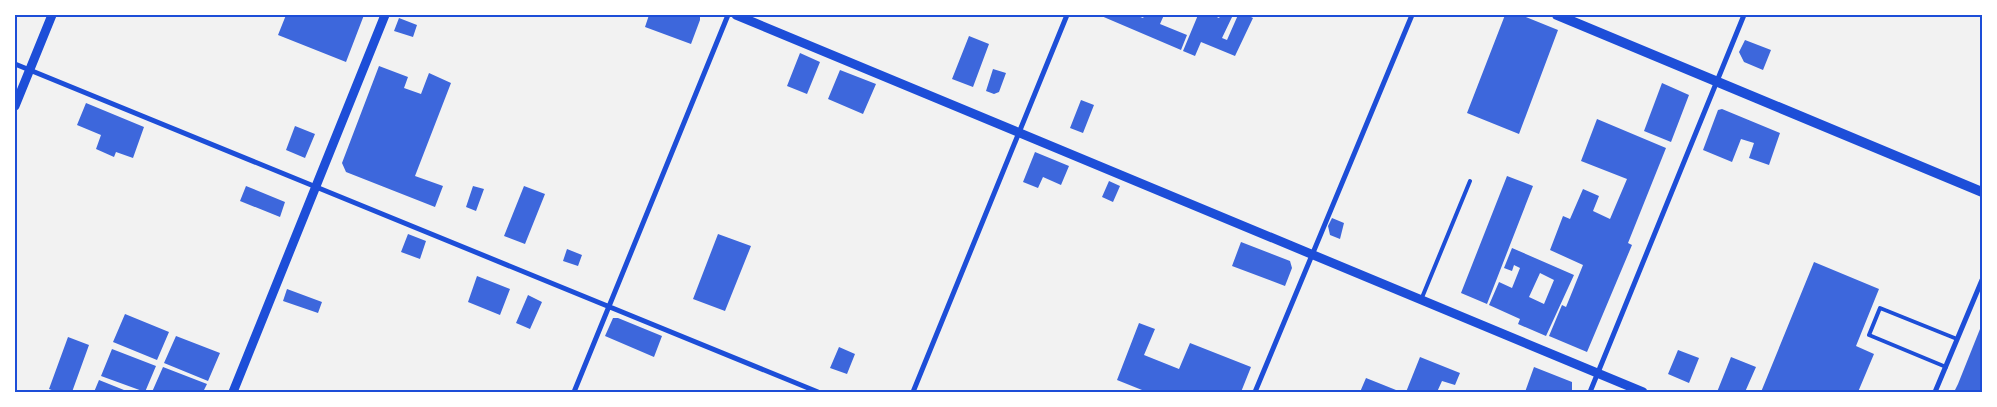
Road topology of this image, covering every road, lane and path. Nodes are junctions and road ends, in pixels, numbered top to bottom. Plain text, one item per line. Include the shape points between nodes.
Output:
1 (52, 15) edge
2 (385, 15) edge
3 (728, 15) edge
4 (736, 15) edge
5 (1067, 15) edge
6 (1412, 15) edge
7 (1557, 15) edge
8 (1744, 15) edge
9 (15, 64) edge
10 (30, 70) junction
11 (1717, 81) junction
12 (15, 106) edge
13 (1019, 132) junction
14 (1470, 181) dead end
15 (316, 187) junction
16 (1982, 192) edge
17 (1312, 256) junction
18 (1982, 280) edge
19 (1421, 300) junction
20 (610, 307) junction
21 (1957, 339) junction
22 (1946, 367) junction
23 (1597, 373) junction
24 (233, 392) edge
25 (574, 392) edge
26 (818, 392) edge
27 (912, 392) edge
28 (1255, 392) edge
29 (1590, 392) edge
30 (1644, 392) edge
31 (1935, 392) edge

1 - 10 street
2 - 15 street
3 - 20 street
4 - 13 street
5 - 13 street
6 - 17 street
7 - 11 main road
8 - 11 street
9 - 10 street
10 - 12 street
10 - 15 street
11 - 16 main road
11 - 23 street
13 - 17 street
13 - 27 street
14 - 19 lane
15 - 20 street
15 - 24 street
17 - 19 street
17 - 28 street
18 - 21 street
19 - 23 street
20 - 25 street
20 - 26 street
21 - 22 street
21 - 22 lane via 1880,308 1869,335
22 - 31 street
23 - 29 street
23 - 30 street

